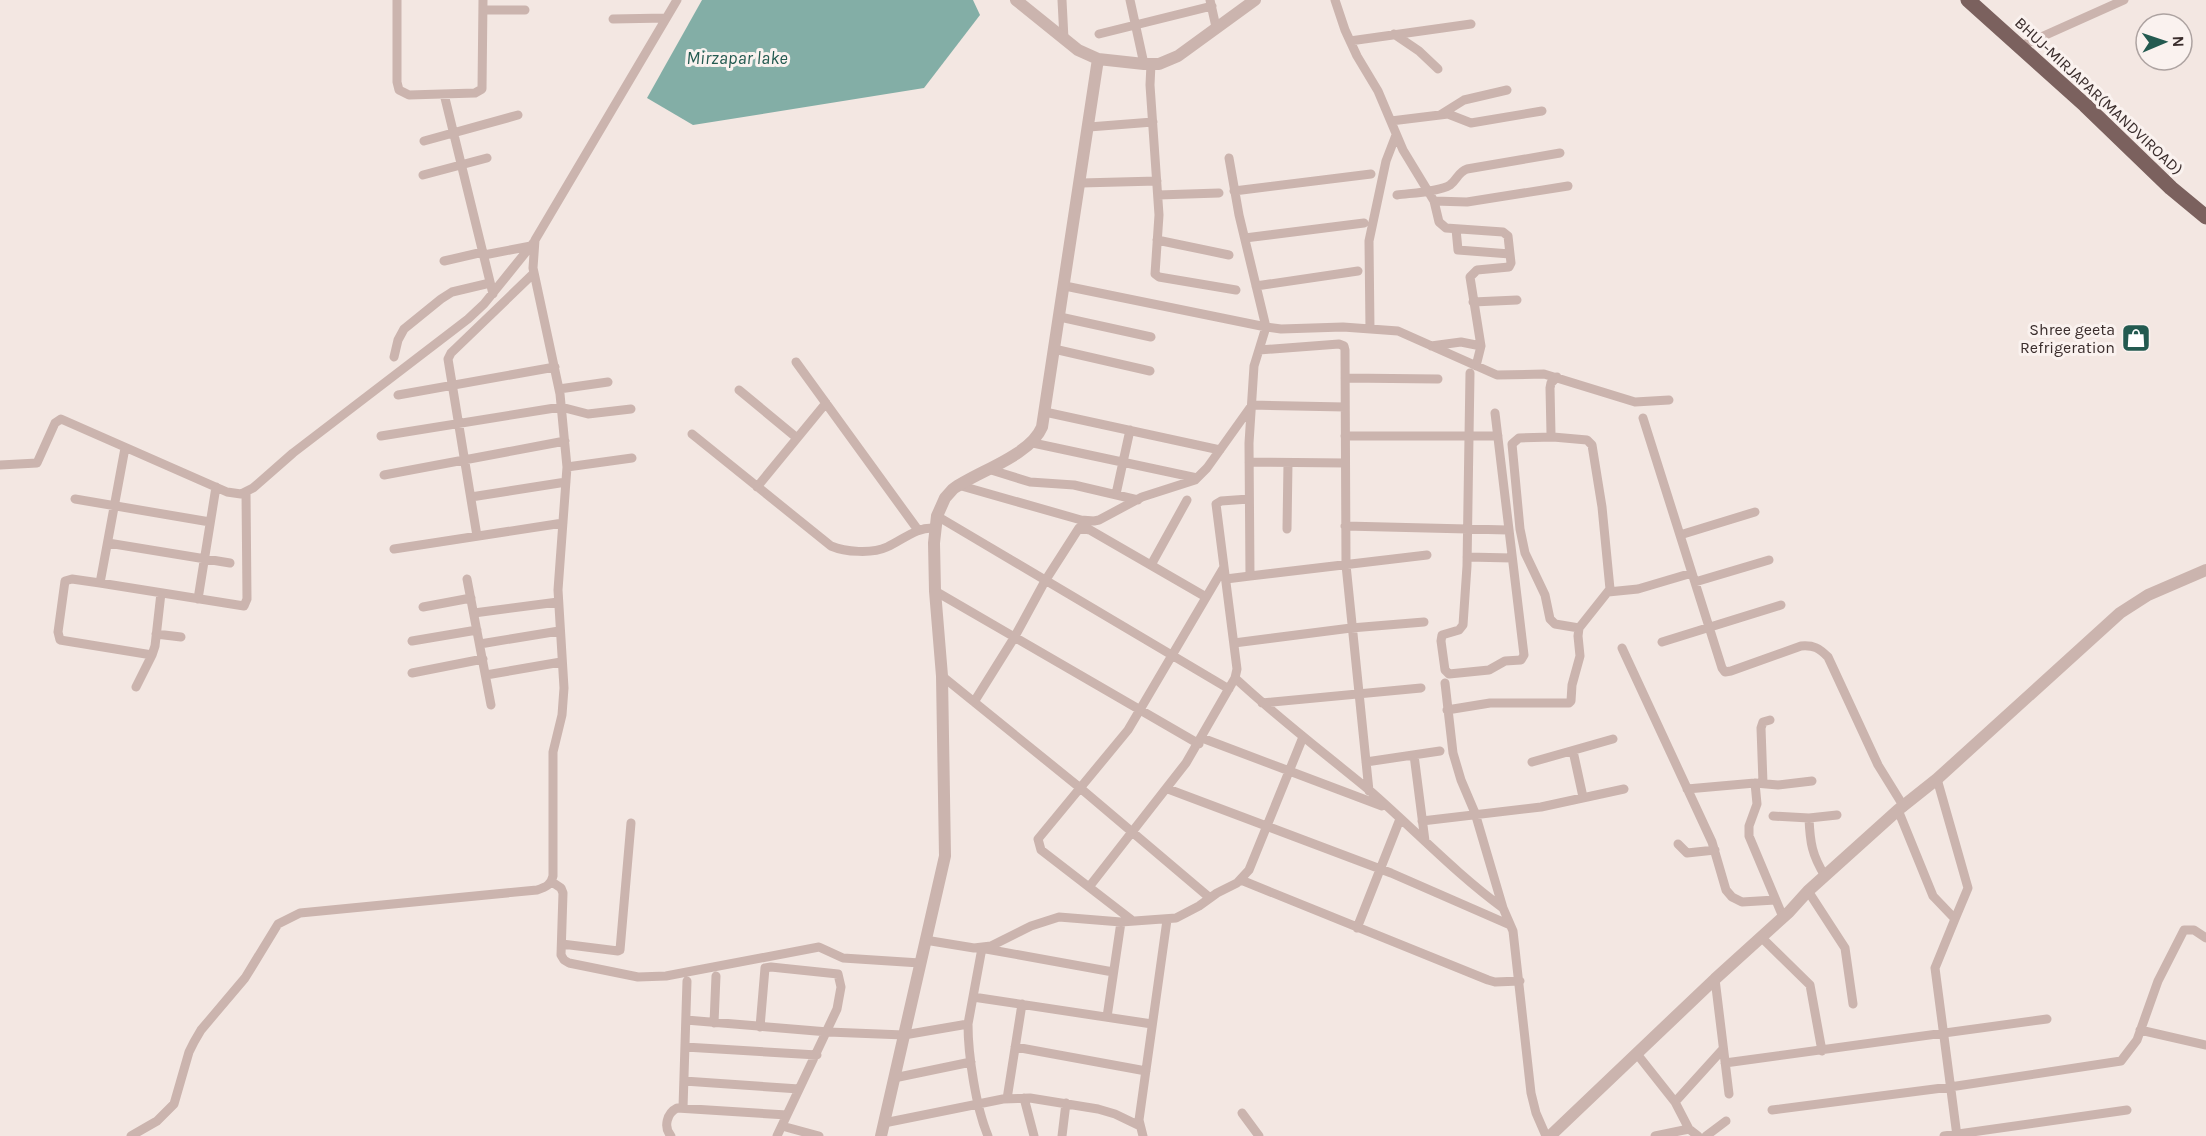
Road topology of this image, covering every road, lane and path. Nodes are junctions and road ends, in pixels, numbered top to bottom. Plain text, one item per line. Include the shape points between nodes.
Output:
1 (397, 0) edge
2 (677, 0) edge
3 (1016, 0) edge
4 (1073, 0) edge
5 (1130, 0) edge
6 (1255, 0) edge
7 (1335, 0) edge
8 (1968, 0) edge
9 (2124, 0) edge
10 (1062, 1) edge
11 (1211, 3) edge
12 (483, 5) edge
13 (1029, 5) edge
14 (525, 10) dead end
15 (666, 18) junction
16 (613, 19) dead end
17 (1471, 24) dead end
18 (1136, 25) junction
19 (1216, 27) junction
20 (1099, 34) dead end
21 (1394, 34) junction
22 (1060, 36) junction
23 (1350, 41) junction
24 (2021, 46) junction
25 (1098, 59) junction
26 (1147, 64) junction
27 (1438, 69) dead end
28 (1507, 90) dead end
29 (444, 94) junction
30 (1542, 111) dead end
31 (518, 115) dead end
32 (1440, 115) junction
33 (1391, 121) junction
34 (1153, 122) junction
35 (1089, 127) junction
36 (454, 133) junction
37 (1396, 135) junction
38 (424, 141) dead end
39 (1560, 153) dead end
40 (487, 158) dead end
41 (1229, 158) dead end
42 (462, 165) junction
43 (1371, 174) dead end
44 (423, 175) dead end
45 (1157, 181) junction
46 (1080, 183) junction
47 (1568, 186) dead end
48 (1427, 190) junction
49 (1234, 191) junction
50 (1219, 193) dead end
51 (1158, 195) junction
52 (1397, 195) dead end
53 (1434, 201) junction
54 (2206, 217) edge
55 (1364, 223) dead end
56 (1456, 229) junction
57 (1245, 238) junction
58 (1157, 240) junction
59 (533, 243) junction
60 (483, 254) junction
61 (1510, 254) junction
62 (1229, 255) dead end
63 (444, 261) dead end
64 (1358, 272) dead end
65 (534, 273) junction
66 (490, 283) junction
67 (1065, 286) junction
68 (1256, 286) junction
69 (1236, 290) dead end
70 (493, 294) junction
71 (1517, 300) dead end
72 (1473, 302) junction
73 (1060, 316) junction
74 (1266, 327) junction
75 (1370, 328) junction
76 (1151, 337) dead end
77 (1431, 346) junction
78 (1480, 346) junction
79 (1054, 349) junction
80 (1258, 350) junction
81 (394, 357) dead end
82 (796, 362) dead end
83 (555, 367) junction
84 (1473, 370) junction
85 (1150, 371) dead end
86 (1557, 377) junction
87 (1345, 378) junction
88 (1438, 379) dead end
89 (608, 382) dead end
90 (453, 385) junction
91 (559, 389) junction
92 (739, 390) dead end
93 (398, 395) dead end
94 (1669, 400) dead end
95 (826, 403) junction
96 (1252, 405) junction
97 (561, 407) junction
98 (1345, 407) junction
99 (631, 409) dead end
100 (1045, 412) junction
101 (1495, 413) dead end
102 (1643, 418) dead end
103 (459, 424) junction
104 (1130, 430) junction
105 (692, 434) dead end
106 (1345, 435) junction
107 (381, 436) dead end
108 (1469, 436) junction
109 (1497, 436) junction
110 (1553, 437) junction
111 (797, 438) junction
112 (565, 441) junction
113 (1033, 443) junction
114 (125, 448) junction
115 (1220, 450) junction
116 (632, 458) dead end
117 (465, 460) junction
118 (1123, 462) junction
119 (1249, 462) junction
120 (1288, 462) junction
121 (1345, 463) junction
122 (0, 465) edge
123 (567, 467) junction
124 (987, 469) junction
125 (384, 476) dead end
126 (1197, 478) junction
127 (566, 482) junction
128 (958, 485) junction
129 (216, 487) junction
130 (757, 487) junction
131 (246, 492) junction
132 (1116, 494) junction
133 (471, 497) junction
134 (75, 499) dead end
135 (1138, 500) junction
136 (1187, 500) dead end
137 (1249, 500) junction
138 (114, 505) junction
139 (1755, 512) dead end
140 (210, 522) junction
141 (936, 522) junction
142 (563, 523) junction
143 (1345, 526) junction
144 (1468, 527) junction
145 (1287, 529) dead end
146 (918, 530) junction
147 (1508, 530) junction
148 (1680, 535) junction
149 (477, 536) junction
150 (108, 543) junction
151 (394, 549) dead end
152 (1427, 555) dead end
153 (1467, 557) junction
154 (1512, 558) junction
155 (204, 560) junction
156 (1769, 560) dead end
157 (230, 564) dead end
158 (1151, 565) junction
159 (1346, 565) junction
160 (1224, 566) junction
161 (2206, 570) edge
162 (1250, 576) junction
163 (1694, 578) junction
164 (467, 579) dead end
165 (1226, 579) junction
166 (1045, 581) junction
167 (100, 583) junction
168 (935, 591) junction
169 (1608, 592) junction
170 (161, 593) junction
171 (1206, 597) junction
172 (471, 598) junction
173 (198, 599) junction
174 (558, 602) junction
175 (1781, 605) dead end
176 (423, 607) dead end
177 (474, 613) junction
178 (1424, 622) dead end
179 (1351, 628) junction
180 (1579, 628) junction
181 (1710, 628) junction
182 (477, 630) junction
183 (559, 631) junction
184 (156, 634) junction
185 (181, 637) dead end
186 (1014, 638) junction
187 (412, 641) dead end
188 (1662, 642) dead end
189 (1234, 643) junction
190 (480, 644) junction
191 (1622, 648) dead end
192 (1172, 654) junction
193 (152, 655) junction
194 (483, 659) junction
195 (561, 662) junction
196 (412, 673) dead end
197 (486, 675) junction
198 (942, 676) junction
199 (1235, 678) junction
200 (1446, 683) dead end
201 (136, 687) dead end
202 (1229, 688) junction
203 (1421, 688) dead end
204 (1359, 695) junction
205 (974, 702) junction
206 (1262, 703) junction
207 (491, 705) dead end
208 (1140, 709) junction
209 (1447, 710) junction
210 (1770, 720) dead end
211 (1303, 737) junction
212 (1613, 739) dead end
213 (1201, 741) junction
214 (1440, 751) dead end
215 (1573, 751) junction
216 (1414, 755) junction
217 (1366, 762) junction
218 (1532, 762) dead end
219 (1290, 770) junction
220 (1937, 779) junction
221 (1812, 781) dead end
222 (1759, 783) junction
223 (1079, 787) junction
224 (1168, 789) junction
225 (1624, 789) dead end
226 (1687, 789) junction
227 (1369, 791) junction
228 (1583, 797) junction
229 (1388, 808) junction
230 (1901, 808) junction
231 (1475, 813) junction
232 (1837, 815) dead end
233 (1773, 816) dead end
234 (1809, 818) junction
235 (1400, 819) junction
236 (1422, 820) junction
237 (631, 823) dead end
238 (1267, 827) junction
239 (1132, 831) junction
240 (1425, 841) junction
241 (1678, 844) dead end
242 (1715, 850) junction
243 (1379, 869) junction
244 (1825, 876) junction
245 (1241, 880) junction
246 (552, 882) junction
247 (1089, 887) junction
248 (1808, 891) junction
249 (1210, 898) junction
250 (1775, 900) junction
251 (1503, 908) junction
252 (1783, 917) junction
253 (1955, 919) junction
254 (1167, 920) junction
255 (1133, 921) junction
256 (1121, 922) junction
257 (1510, 925) junction
258 (1357, 928) junction
259 (1761, 937) junction
260 (2206, 938) edge
261 (925, 940) junction
262 (562, 944) junction
263 (982, 948) junction
264 (920, 963) junction
265 (1113, 972) junction
266 (716, 976) dead end
267 (1715, 979) junction
268 (687, 981) dead end
269 (1520, 981) junction
270 (972, 997) junction
271 (1022, 1004) junction
272 (1853, 1004) dead end
273 (1107, 1017) junction
274 (2047, 1019) dead end
275 (686, 1020) junction
276 (714, 1023) junction
277 (968, 1024) junction
278 (1152, 1024) junction
279 (760, 1027) junction
280 (2140, 1030) junction
281 (828, 1032) junction
282 (904, 1035) junction
283 (1944, 1035) junction
284 (2206, 1044) edge
285 (685, 1047) junction
286 (1015, 1047) junction
287 (1723, 1049) junction
288 (1822, 1051) junction
289 (1637, 1054) junction
290 (817, 1055) junction
291 (971, 1062) junction
292 (1725, 1063) junction
293 (1146, 1071) junction
294 (894, 1078) junction
295 (684, 1081) junction
296 (1950, 1087) junction
297 (799, 1089) junction
298 (1729, 1094) dead end
299 (1024, 1098) junction
300 (1006, 1099) junction
301 (1675, 1102) junction
302 (1066, 1103) junction
303 (979, 1104) junction
304 (683, 1108) junction
305 (1772, 1110) dead end
306 (2127, 1110) dead end
307 (1242, 1113) dead end
308 (788, 1115) junction
309 (1726, 1120) dead end
310 (782, 1126) junction
311 (1140, 1126) junction
312 (1689, 1129) junction
313 (882, 1130) edge
314 (1254, 1134) edge
315 (1957, 1135) edge
316 (131, 1136) edge
317 (671, 1136) edge
318 (777, 1136) edge
319 (819, 1136) edge
320 (988, 1136) edge
321 (1034, 1136) edge
322 (1062, 1136) edge
323 (1143, 1136) edge
324 (1548, 1136) edge
325 (1655, 1136) edge
326 (1698, 1136) edge
327 (1706, 1136) edge
328 (1944, 1136) edge

1 - 29 street via 399,90 409,95
2 - 15 street
3 - 13 street
4 - 10 street
5 - 18 street
6 - 19 street
7 - 23 street
8 - 24 main road, BHUJ-MIRJAPAR(MANDVIROAD)
9 - 24 street
10 - 22 street
11 - 18 street
11 - 19 street
12 - 14 street
12 - 29 street via 482,88 475,93
13 - 22 street
15 - 16 street
15 - 59 street
17 - 21 street
18 - 20 street
18 - 26 street
19 - 26 street via 1178,56
21 - 23 street
21 - 27 street
22 - 25 street
23 - 33 street
24 - 54 main road, BHUJ-MIRJAPAR(MANDVIROAD)
25 - 26 street
25 - 35 street
26 - 34 street
28 - 32 street via 1464,100
29 - 36 street
30 - 32 street via 1467,123 1448,114
31 - 36 street
32 - 33 street
33 - 37 street
34 - 35 street
34 - 45 street
35 - 46 street
36 - 38 street
36 - 42 street
37 - 48 street
37 - 75 street via 1386,161 1369,241
39 - 48 street via 1467,169 1449,185
40 - 42 street
41 - 49 street
42 - 44 street
42 - 60 street
43 - 49 street
45 - 46 street
45 - 51 street
46 - 67 street
47 - 53 street via 1467,202
48 - 52 street
48 - 53 street
49 - 57 street
50 - 51 street
51 - 58 street
53 - 56 street via 1441,225
55 - 57 street
56 - 61 street via 1506,233
56 - 61 street via 1458,250
57 - 68 street
58 - 62 street
58 - 69 street via 1154,270 1159,277
59 - 60 street
59 - 65 street
59 - 70 street
60 - 63 street
60 - 66 street
61 - 72 street via 1509,267 1471,274
64 - 68 street
65 - 83 street
65 - 90 street via 449,356
66 - 70 street
66 - 81 street via 452,292 441,299 404,329
67 - 73 street
67 - 74 street
68 - 74 street
70 - 131 street via 453,332
71 - 72 street
72 - 78 street
73 - 76 street
73 - 79 street
74 - 75 street
74 - 80 street
75 - 77 street via 1398,331
77 - 78 street via 1461,342
77 - 84 street
78 - 84 street
79 - 85 street
79 - 100 street
80 - 87 street via 1342,345
80 - 96 street
82 - 95 street
83 - 90 street
83 - 91 street
84 - 86 street via 1499,376
84 - 108 street
86 - 94 street via 1635,402
86 - 110 street via 1550,388
87 - 88 street
87 - 98 street
89 - 91 street
90 - 93 street
90 - 103 street
91 - 97 street
92 - 111 street
95 - 111 street
95 - 146 street
96 - 98 street
96 - 115 street
96 - 119 street
97 - 99 street via 588,414
97 - 103 street
97 - 112 street
98 - 106 street
100 - 104 street
100 - 113 street
101 - 109 street
102 - 148 street
103 - 107 street
103 - 117 street
104 - 115 street
104 - 118 street
105 - 130 street
106 - 108 street
106 - 121 street
108 - 109 street
108 - 144 street
109 - 147 street
110 - 169 street via 1587,440 1592,445 1606,540 1611,587
110 - 180 street via 1519,438 1512,444 1520,529 1550,619 1555,624
111 - 130 street
112 - 117 street
112 - 123 street
113 - 118 street
113 - 124 street
114 - 122 street via 62,419 55,423 37,463
114 - 129 street
114 - 138 street
115 - 126 street
116 - 123 street
117 - 125 street
117 - 133 street
118 - 126 street
118 - 132 street
119 - 120 street
119 - 137 street
120 - 121 street
120 - 145 street
121 - 143 street
123 - 127 street
124 - 128 street
124 - 132 street via 1030,482 1074,485
126 - 135 street
127 - 133 street
127 - 142 street
128 - 135 street via 1088,522
128 - 141 street via 945,498
129 - 131 street via 236,495
129 - 140 street
130 - 146 street via 840,550 883,549
131 - 173 street via 246,603 240,606
132 - 135 street
133 - 149 street
134 - 138 street
136 - 158 street
137 - 160 street via 1216,504
137 - 162 street
138 - 140 street
138 - 150 street
139 - 148 street
140 - 155 street
141 - 146 street
141 - 166 street
141 - 168 street
142 - 149 street
142 - 174 street
143 - 144 street
143 - 159 street
144 - 147 street
144 - 153 street
147 - 154 street
148 - 163 street
149 - 151 street
150 - 155 street
150 - 167 street
152 - 159 street
153 - 154 street
153 - 154 street via 1463,626 1442,635 1441,641 1449,674 1489,670 1505,661 1523,658
155 - 157 street
155 - 173 street
156 - 163 street
158 - 166 street via 1082,527
158 - 171 street
159 - 162 street
159 - 179 street
160 - 165 street
160 - 171 street
161 - 220 street via 2120,613
162 - 165 street
163 - 169 street
163 - 181 street
164 - 172 street
165 - 189 street
166 - 186 street
166 - 192 street
167 - 170 street
167 - 193 street via 65,581 60,640
168 - 186 street
168 - 198 street
169 - 180 street
170 - 173 street
170 - 184 street
171 - 192 street
172 - 176 street
172 - 177 street
174 - 177 street
174 - 183 street
175 - 181 street
177 - 182 street
178 - 179 street
179 - 189 street
179 - 204 street
180 - 209 street via 1580,656 1569,703 1500,703
181 - 188 street
181 - 230 street via 1725,672 1801,646 1820,649 1828,657
182 - 187 street
182 - 190 street
183 - 190 street
183 - 195 street
184 - 185 street
184 - 193 street
186 - 205 street
186 - 208 street
189 - 199 street
190 - 194 street
191 - 226 street
192 - 202 street
192 - 208 street
193 - 201 street
194 - 196 street
194 - 197 street
195 - 197 street
195 - 246 street via 562,715 553,752
197 - 207 street
198 - 205 street
198 - 261 street via 945,856
199 - 202 street
199 - 206 street
200 - 209 street
202 - 213 street
203 - 204 street
204 - 206 street
204 - 217 street
205 - 223 street
206 - 211 street
208 - 213 street
208 - 223 street
209 - 231 street via 1453,753
210 - 222 street via 1761,725
211 - 219 street
211 - 227 street
212 - 215 street
213 - 219 street
213 - 224 street
214 - 216 street
215 - 218 street
215 - 228 street
216 - 217 street
216 - 236 street
217 - 227 street
219 - 229 street
219 - 238 street
220 - 230 street
220 - 253 street via 1968,888
221 - 222 street
222 - 226 street
222 - 250 street via 1749,836
223 - 239 street
223 - 247 street via 1037,843
224 - 238 street
224 - 239 street
225 - 228 street
226 - 242 street
227 - 229 street
228 - 231 street via 1541,807
229 - 235 street
230 - 244 street
230 - 253 street via 1933,896
231 - 236 street
231 - 251 street
232 - 234 street
233 - 234 street
234 - 244 street via 1810,846
235 - 240 street
235 - 243 street
236 - 240 street
237 - 262 street via 620,950
238 - 243 street
238 - 245 street
239 - 247 street
239 - 249 street
240 - 251 street
241 - 242 street via 1687,853
242 - 250 street via 1722,879 1732,897 1749,903
243 - 257 street
243 - 258 street
244 - 248 street
245 - 249 street
245 - 258 street
246 - 262 street via 564,893
246 - 316 street via 537,890 300,913 284,920 245,978 198,1036 189,1052 174,1104 157,1121
247 - 255 street
248 - 252 street
248 - 272 street via 1845,948
249 - 254 street via 1184,916
250 - 252 street
251 - 257 street
252 - 259 street
253 - 283 street via 1935,968
254 - 255 street
254 - 278 street
255 - 256 street
256 - 263 street via 1059,917
256 - 265 street
257 - 269 street
258 - 269 street via 1488,980
259 - 267 street
259 - 288 street via 1810,985
260 - 280 street via 2194,930 2184,930 2158,981
261 - 263 street
261 - 264 street
262 - 264 street via 561,955 569,963 638,978 812,947 824,948 843,958
263 - 265 street
263 - 270 street
264 - 282 street
265 - 273 street
266 - 276 street
267 - 287 street
267 - 289 street
268 - 275 street
269 - 324 street via 1531,1093
270 - 271 street
270 - 277 street
271 - 273 street
271 - 286 street
273 - 278 street
274 - 283 street
275 - 276 street
275 - 285 street
276 - 279 street
277 - 282 street
277 - 291 street
278 - 293 street
279 - 281 street
279 - 281 street via 763,971 771,967 834,972 840,978 837,1009
280 - 284 street
280 - 296 street via 2121,1061
281 - 282 street
281 - 290 street
282 - 294 street
283 - 288 street
283 - 296 street
285 - 290 street
285 - 295 street
286 - 293 street
286 - 300 street
287 - 292 street
287 - 301 street
288 - 292 street
289 - 301 street
289 - 324 street
290 - 297 street
291 - 294 street
291 - 303 street
292 - 298 street
293 - 311 street
294 - 313 street
295 - 297 street
295 - 304 street
296 - 305 street
296 - 315 street
297 - 308 street
299 - 300 street
299 - 302 street
299 - 321 street
300 - 303 street
301 - 312 street
302 - 311 street via 1115,1114
302 - 322 street
303 - 313 street
303 - 320 street
304 - 308 street
304 - 317 street via 670,1113 666,1129
306 - 315 street
307 - 314 street
308 - 310 street
309 - 327 street
310 - 318 street
310 - 319 street
311 - 323 street
312 - 325 street
312 - 326 street
315 - 328 street

